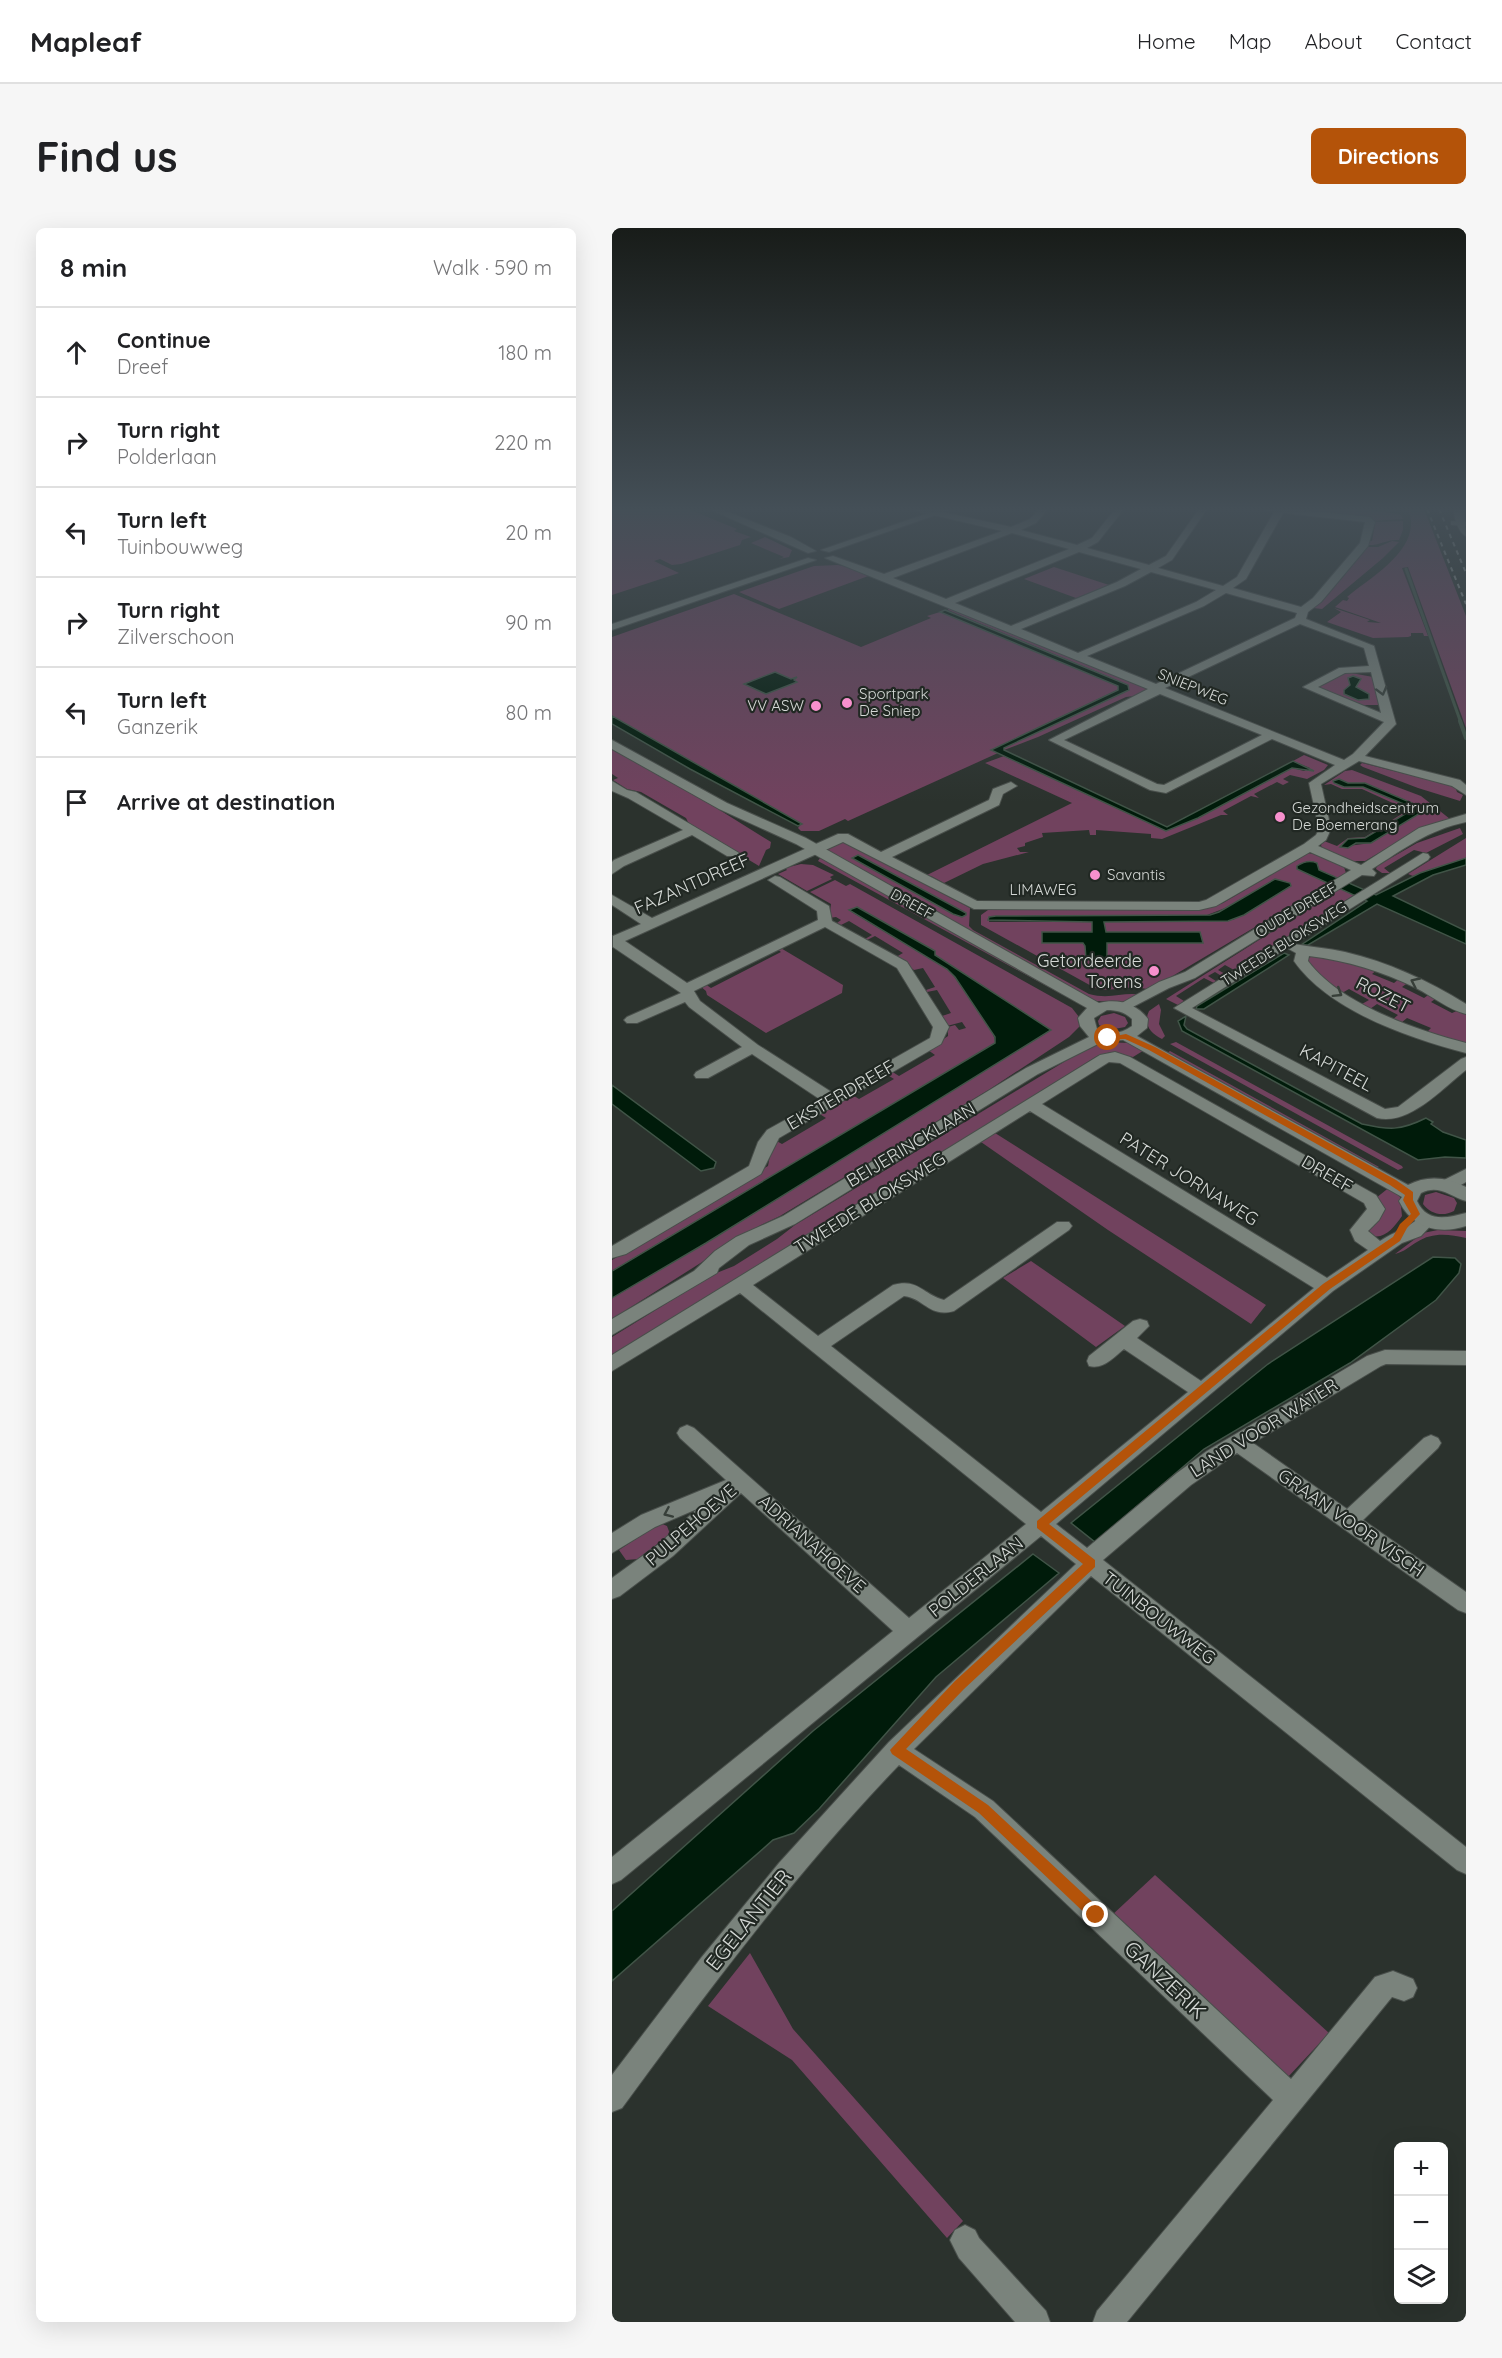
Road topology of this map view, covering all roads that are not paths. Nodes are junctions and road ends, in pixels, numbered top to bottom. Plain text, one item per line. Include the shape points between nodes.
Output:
1 (669, 607) edge
2 (954, 607) edge
3 (1066, 607) edge
4 (1194, 607) edge
5 (1276, 607) edge
6 (1311, 607) edge
7 (1302, 616) junction
8 (612, 627) edge
9 (1010, 630) junction
10 (1077, 657) junction
11 (1376, 669) junction
12 (1156, 689) junction
13 (1389, 720) junction
14 (1270, 736) junction
15 (615, 745) edge
16 (1357, 757) junction
17 (1343, 764) junction
18 (612, 785) edge
19 (1011, 786) dead end
20 (1466, 791) edge
21 (617, 795) edge
22 (1466, 818) edge
23 (1466, 825) edge
24 (693, 830) junction
25 (1402, 845) junction
26 (1310, 847) junction
27 (808, 852) junction
28 (732, 853) dead end
29 (881, 857) junction
30 (1423, 857) dead end
31 (612, 870) edge
32 (1362, 870) junction
33 (775, 880) dead end
34 (1387, 880) junction
35 (612, 899) edge
36 (825, 923) junction
37 (651, 924) junction
38 (1284, 944) junction
39 (1304, 952) junction
40 (688, 991) junction
41 (1182, 1008) joint
42 (1466, 1010) edge
43 (1091, 1016) junction
44 (632, 1020) dead end
45 (1132, 1021) junction
46 (1102, 1036) junction
47 (753, 1048) junction
48 (1466, 1048) edge
49 (1466, 1062) edge
50 (1130, 1063) joint
51 (1032, 1071) junction
52 (702, 1075) dead end
53 (832, 1100) junction
54 (1030, 1104) junction
55 (1466, 1174) edge
56 (1448, 1185) junction
57 (1415, 1190) junction
58 (1466, 1195) edge
59 (1421, 1218) junction
60 (1464, 1221) edge
61 (1063, 1226) dead end
62 (1388, 1245) junction
63 (612, 1252) edge
64 (740, 1284) junction
65 (1327, 1287) junction
66 (1140, 1326) dead end
67 (612, 1328) edge
68 (1124, 1339) junction
69 (817, 1346) junction
70 (1466, 1358) edge
71 (1096, 1360) dead end
72 (612, 1364) edge
73 (1201, 1391) junction
74 (687, 1433) dead end
75 (1237, 1443) junction
76 (1431, 1443) dead end
77 (741, 1481) junction
78 (1348, 1521) junction
79 (1041, 1524) junction
80 (612, 1544) edge
81 (1089, 1562) junction
82 (612, 1590) edge
83 (1466, 1604) edge
84 (909, 1631) junction
85 (897, 1750) junction
86 (1466, 1862) edge
87 (612, 1872) edge
88 (1404, 1988) dead end
89 (612, 2098) edge
90 (1292, 2099) junction
91 (965, 2240) dead end
92 (1035, 2322) edge
93 (1108, 2322) edge

1 - 8 street
2 - 9 street, SNIEPWEG
3 - 9 street
4 - 10 street
5 - 7 street
6 - 7 street
7 - 11 street via 1368,644
7 - 12 street
9 - 10 street, SNIEPWEG
10 - 12 street, SNIEPWEG
11 -> 13 street
11 - 13 street via 1343,670 1309,687
12 - 14 street, SNIEPWEG
12 - 14 street via 1056,740 1154,787 1166,789
13 - 16 street via 1390,724
14 - 17 street, SNIEPWEG
15 - 27 street, DREEF via 738,818
16 - 17 street
16 - 20 street via 1456,783
17 - 26 street via 1316,783 1324,829 1322,837
18 - 21 street
19 - 29 street via 998,792 995,801
21 - 24 street via 632,795
22 - 25 street, OUDE DREEF via 1421,830
23 - 25 street, OUDE DREEF
24 - 28 street
24 - 31 street via 619,863
25 - 32 street, OUDE DREEF
26 - 29 street, LIMAWEG via 1199,906 974,905
26 - 32 street
27 - 29 street, LIMAWEG via 847,838
27 - 37 street, FAZANTDREEF
27 - 43 street, DREEF
30 - 34 street, TWEEDE BLOKSWEG
32 - 34 street
32 - 45 street, OUDE DREEF via 1190,975
33 - 36 street via 824,909
34 - 38 street, TWEEDE BLOKSWEG
35 - 37 street
36 - 40 street
36 - 53 street, EKSTERDREEF via 902,965 941,1027 936,1041
37 - 40 street, FAZANTDREEF via 618,939 618,944
38 - 39 street, ROZET
38 - 41 street, TWEEDE BLOKSWEG
42 -> 39 street, ROZET via 1420,984 1360,960 1323,951
39 -> 48 street, ROZET via 1301,961 1307,970 1353,1002 1402,1027
40 - 44 street
40 - 47 street, FAZANTDREEF via 694,1004
41 - 49 street, KAPITEEL via 1383,1114 1402,1112
43 - 45 street via 1111,1006
43 - 46 street, DREEF via 1092,1032
43 - 51 street, BEIJERINCKLAAN via 1082,1034
45 - 46 street
45 - 57 street, DREEF
46 - 51 street, BEIJERINCKLAAN
47 - 52 street
47 - 53 street, FAZANTDREEF
50 - 54 street, TWEEDE BLOKSWEG via 1105,1058
50 - 62 street, DREEF via 1370,1199 1376,1209 1359,1230 1361,1237
51 - 67 street, BEIJERINCKLAAN via 789,1220 775,1234
53 - 63 street, EKSTERDREEF via 767,1138 761,1164 755,1170
54 - 64 street, TWEEDE BLOKSWEG
54 - 65 street, PATER JORNAWEG
55 - 56 street
56 - 57 street via 1428,1183
56 - 58 street
57 - 59 street via 1408,1200
59 - 60 street via 1450,1224
59 - 62 street, POLDERLAAN via 1414,1232
61 - 69 street via 948,1306 935,1306 906,1287
62 - 65 street, POLDERLAAN
64 - 69 street, TUINBOUWWEG
64 - 72 street, TWEEDE BLOKSWEG
65 - 73 street, POLDERLAAN
66 - 68 street
68 - 71 street
68 - 73 street
69 - 79 street, TUINBOUWWEG
70 - 75 street, LAND VOOR WATER via 1374,1360
73 - 79 street, POLDERLAAN
74 - 77 street, ADRIANAHOEVE
75 - 78 street, GRAAN VOOR VISCH
75 - 81 street, LAND VOOR WATER via 1184,1479
76 - 78 street
77 -> 80 street, PULPEHOEVE via 648,1521
77 - 82 street, PULPEHOEVE via 666,1550
77 - 84 street, ADRIANAHOEVE
78 - 83 street, GRAAN VOOR VISCH
79 - 81 street, TUINBOUWWEG
79 - 84 street, POLDERLAAN
81 - 85 street, LAND VOOR WATER
81 - 86 street, TUINBOUWWEG
84 - 87 street, POLDERLAAN
85 - 89 street, EGELANTIER via 813,1840
85 - 90 street, GANZERIK via 984,1809
88 - 90 street via 1384,1986
90 - 93 street
91 - 92 street

